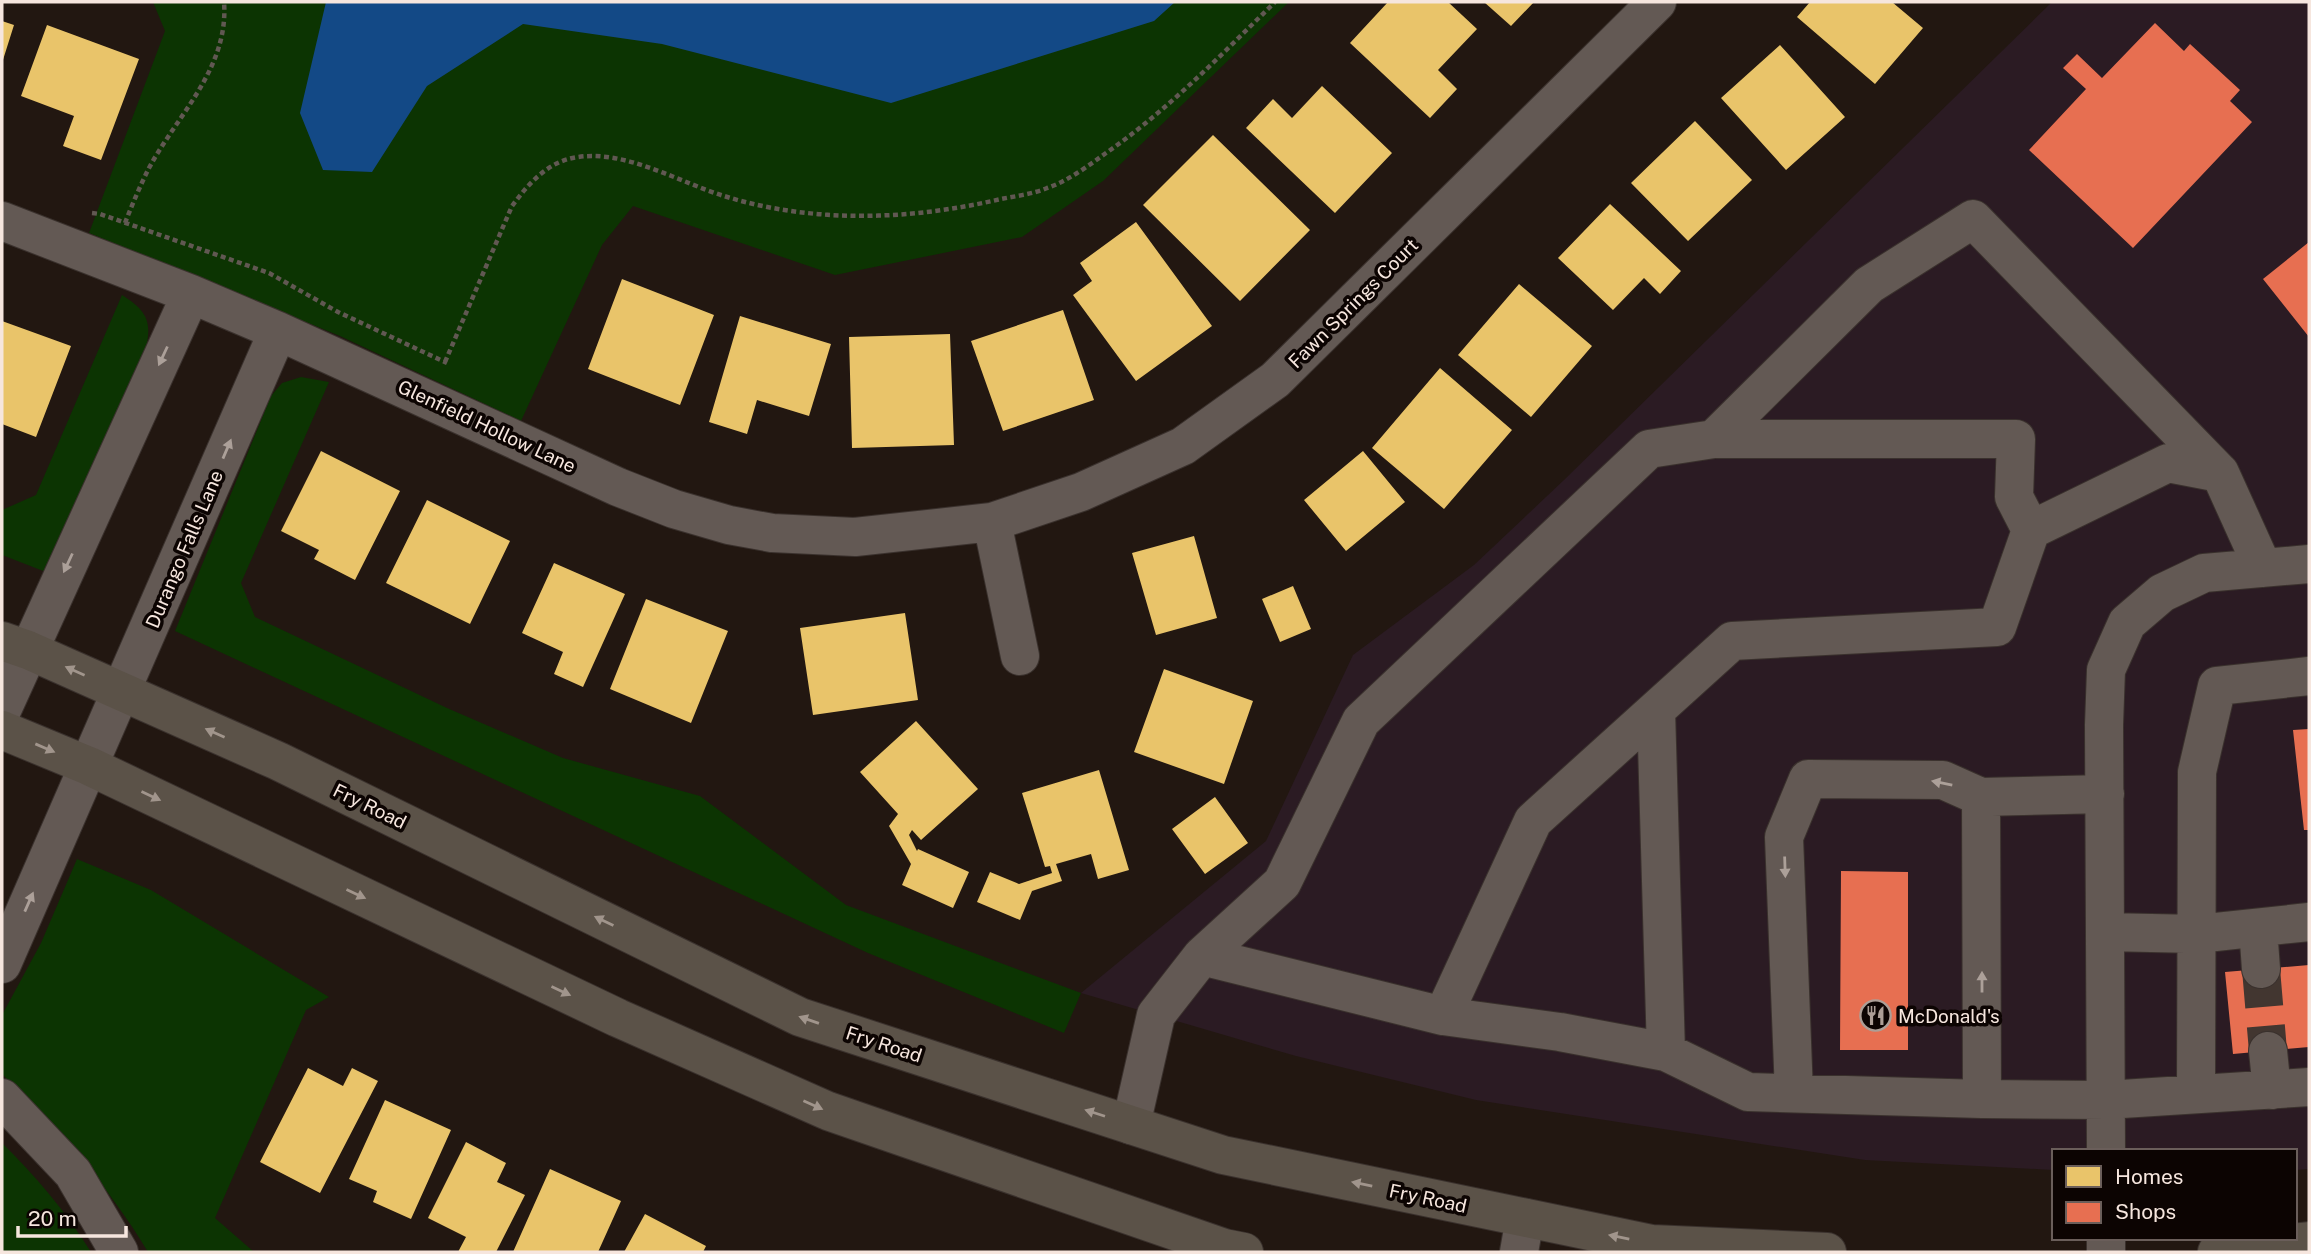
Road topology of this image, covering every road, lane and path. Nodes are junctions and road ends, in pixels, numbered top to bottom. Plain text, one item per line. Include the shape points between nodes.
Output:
1 (224, 2) edge
2 (1275, 2) edge
3 (1657, 2) edge
4 (2, 221) edge
5 (125, 223) dead end
6 (191, 294) junction
7 (278, 331) junction
8 (444, 362) dead end
9 (1714, 439) junction
10 (2220, 473) junction
11 (992, 522) junction
12 (2031, 530) junction
13 (2309, 564) edge
14 (2263, 568) junction
15 (15, 645) edge
16 (1020, 656) dead end
17 (2309, 676) edge
18 (122, 692) junction
19 (2, 710) edge
20 (1656, 710) junction
21 (2, 730) edge
22 (89, 766) junction
23 (2105, 794) junction
24 (1981, 797) junction
25 (2309, 922) edge
26 (2258, 928) junction
27 (2105, 932) junction
28 (2197, 934) junction
29 (1202, 956) junction
30 (2, 964) edge
31 (2261, 969) tunnel mouth
32 (1443, 1016) junction
33 (2268, 1051) tunnel mouth
34 (1666, 1052) junction
35 (2309, 1087) edge
36 (2272, 1090) junction
37 (1794, 1093) junction
38 (2196, 1094) junction
39 (2, 1098) edge
40 (1982, 1100) junction
41 (2106, 1100) junction
42 (1131, 1125) junction
43 (2106, 1149) edge
44 (1522, 1235) edge
45 (2309, 1241) edge
46 (119, 1252) edge
47 (1244, 1252) edge
48 (1827, 1252) edge
49 (2217, 1252) edge

1 - 5 path via 219,46 206,79 150,167
2 - 8 path via 1167,106 1090,165 1048,188 966,208 883,216 823,215 726,197 629,161 600,156 558,163 541,172 512,206
3 - 11 street, Fawn Springs Court via 1275,380 1183,446 1081,492
4 - 6 street, Glenfield Hollow Lane
6 - 7 street, Glenfield Hollow Lane
6 -> 15 street
7 - 11 street, Glenfield Hollow Lane via 618,487 729,525 772,533 855,537
18 -> 7 street, Durango Falls Lane
9 - 10 street via 1869,285 1973,219
9 - 12 street via 2016,439 2014,497
9 - 29 street via 1649,449 1361,722 1282,883
10 - 12 street via 2168,463
10 - 14 street
11 - 16 street
12 - 20 street via 1997,627 1732,641
13 - 14 street
14 - 23 street via 2204,573 2162,593 2127,623 2106,670
18 -> 15 main road, Fry Road
15 - 19 street
17 - 28 street via 2217,686 2197,772
18 - 22 street, Durango Falls Lane
42 -> 18 main road, Fry Road via 800,1017 286,765
20 - 32 street via 1533,821
20 - 34 street
21 -> 22 main road
30 -> 22 street, Durango Falls Lane
22 -> 47 main road via 618,1018 828,1111
23 - 24 street
23 - 27 street
24 -> 37 street via 1943,780 1808,779 1784,837
40 -> 24 street
25 - 26 street
26 - 28 street
26 - 31 street
27 - 28 street
27 - 41 street
28 - 38 street
29 - 32 street
29 - 42 street via 1156,1015
32 - 34 street
33 - 36 street
34 - 37 street via 1748,1092
35 - 36 street
36 - 38 street
37 - 40 street
38 - 41 street
39 - 46 street via 73,1173
40 - 41 street
41 - 43 street
44 -> 42 main road, Fry Road via 1223,1155
48 -> 44 main road, Fry Road
45 - 49 main road

